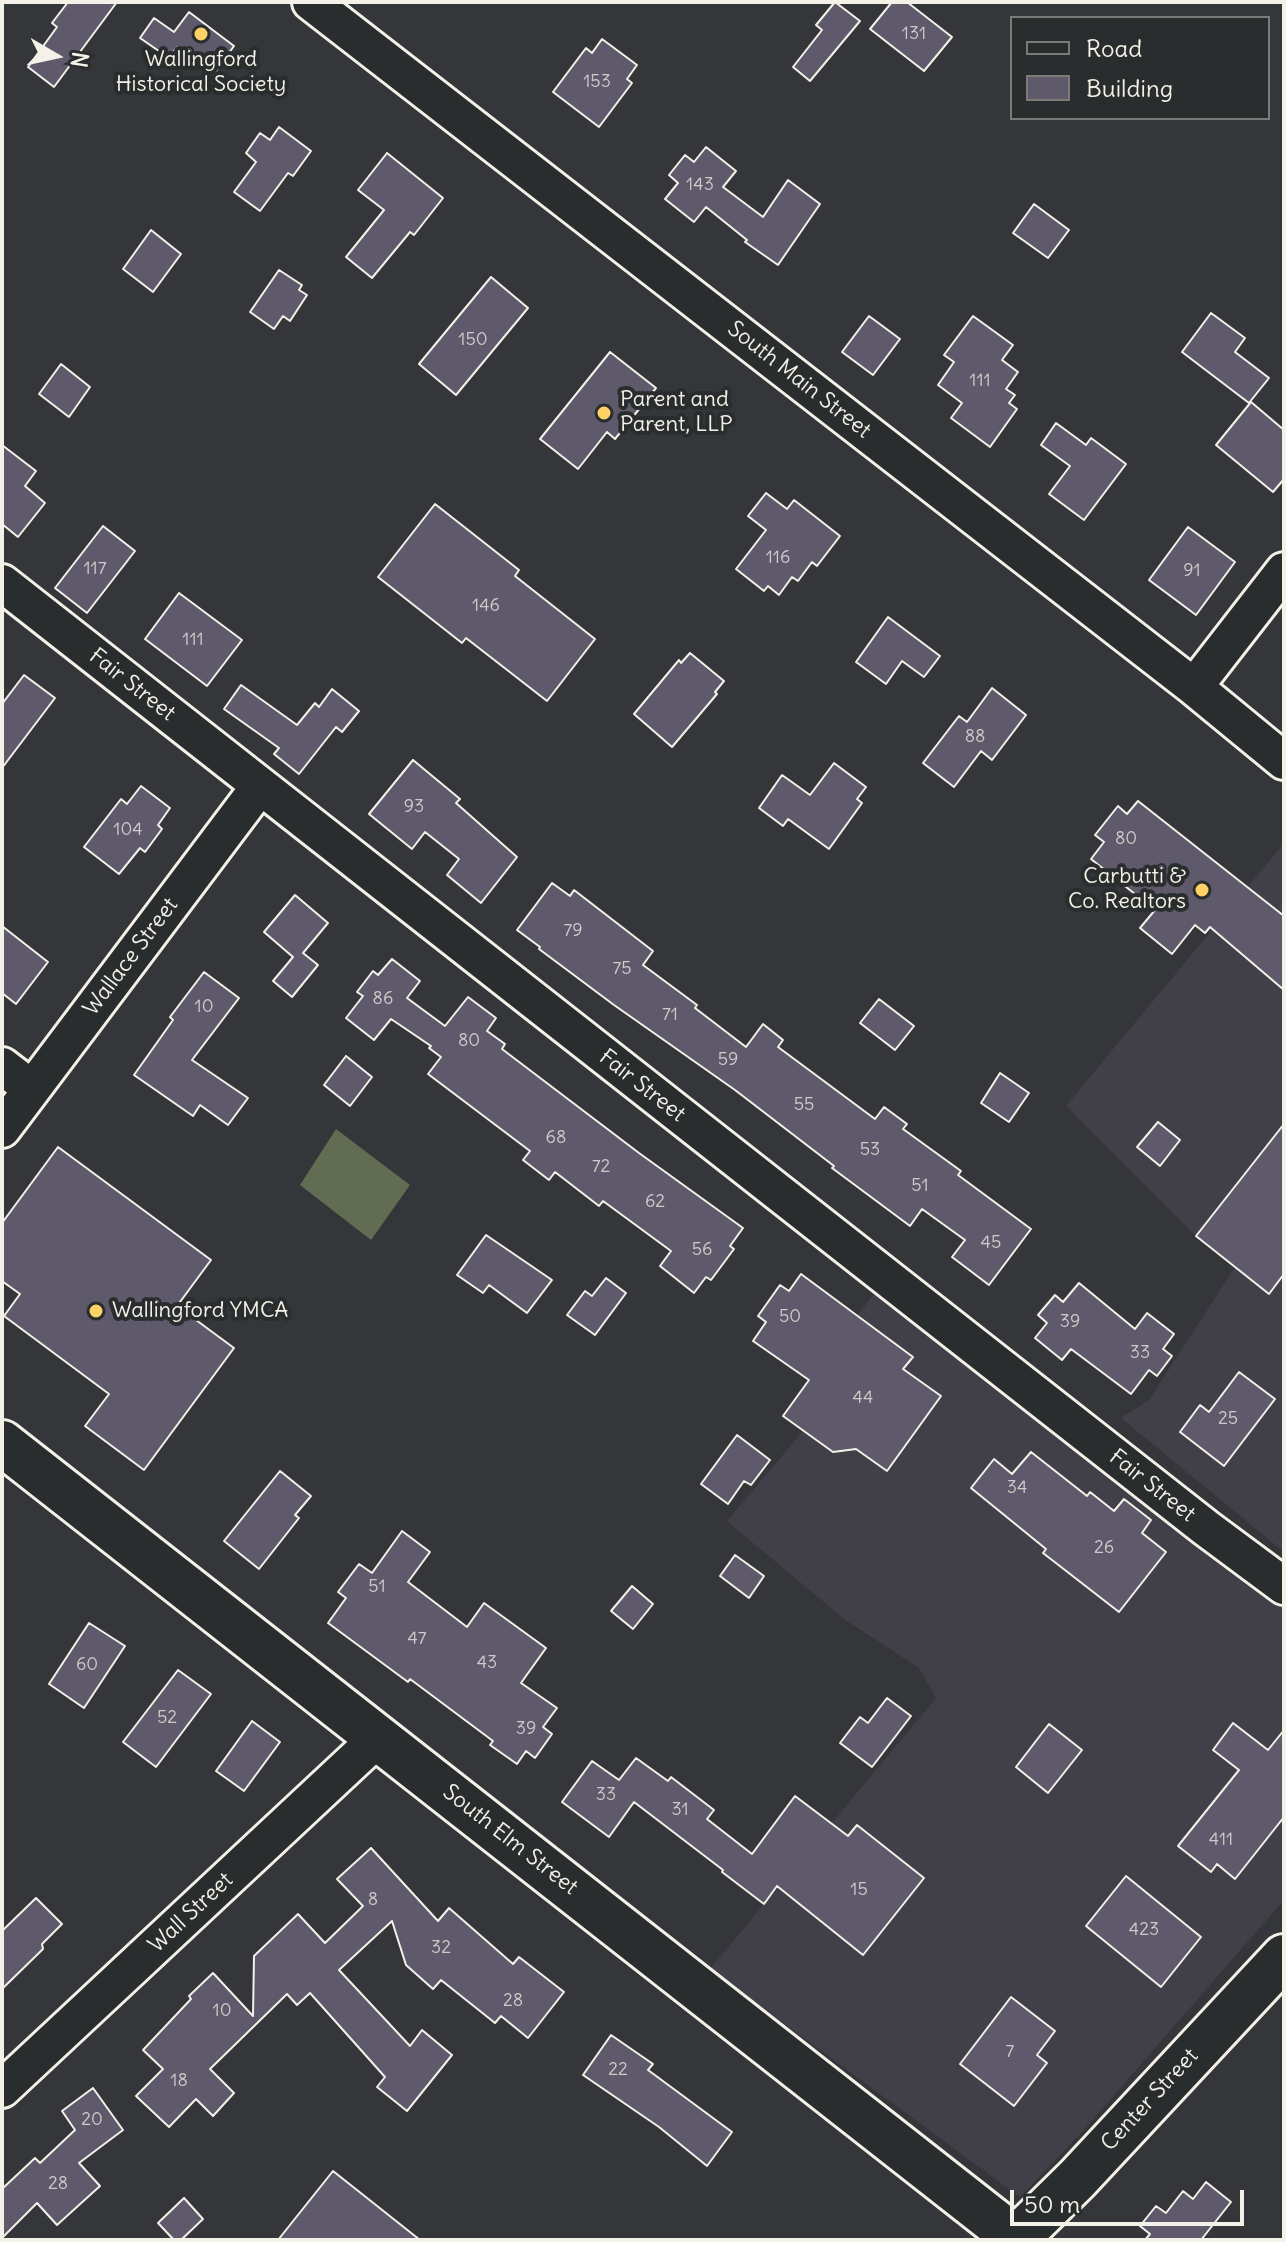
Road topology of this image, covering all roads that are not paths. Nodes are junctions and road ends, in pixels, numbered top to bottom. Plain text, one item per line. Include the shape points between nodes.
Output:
1 (311, 2) edge
2 (1284, 571) edge
3 (2, 583) edge
4 (1194, 687) junction
5 (1284, 761) edge
6 (260, 786) junction
7 (2, 1066) edge
8 (32, 1089) junction
9 (2, 1129) edge
10 (2, 1443) edge
11 (1284, 1586) edge
12 (379, 1737) junction
13 (1284, 1957) edge
14 (2, 2089) edge
15 (1016, 2240) edge

1 - 4 street, South Main Street
2 - 4 street
3 - 6 street, Fair Street
4 - 5 street, South Main Street
6 - 8 street, Wallace Street
6 - 11 street, Fair Street
7 - 8 street
8 - 9 street, Wallace Street
10 - 12 main road, South Elm Street
12 - 14 street, Wall Street
12 - 15 main road, South Elm Street
13 - 15 main road, Center Street

